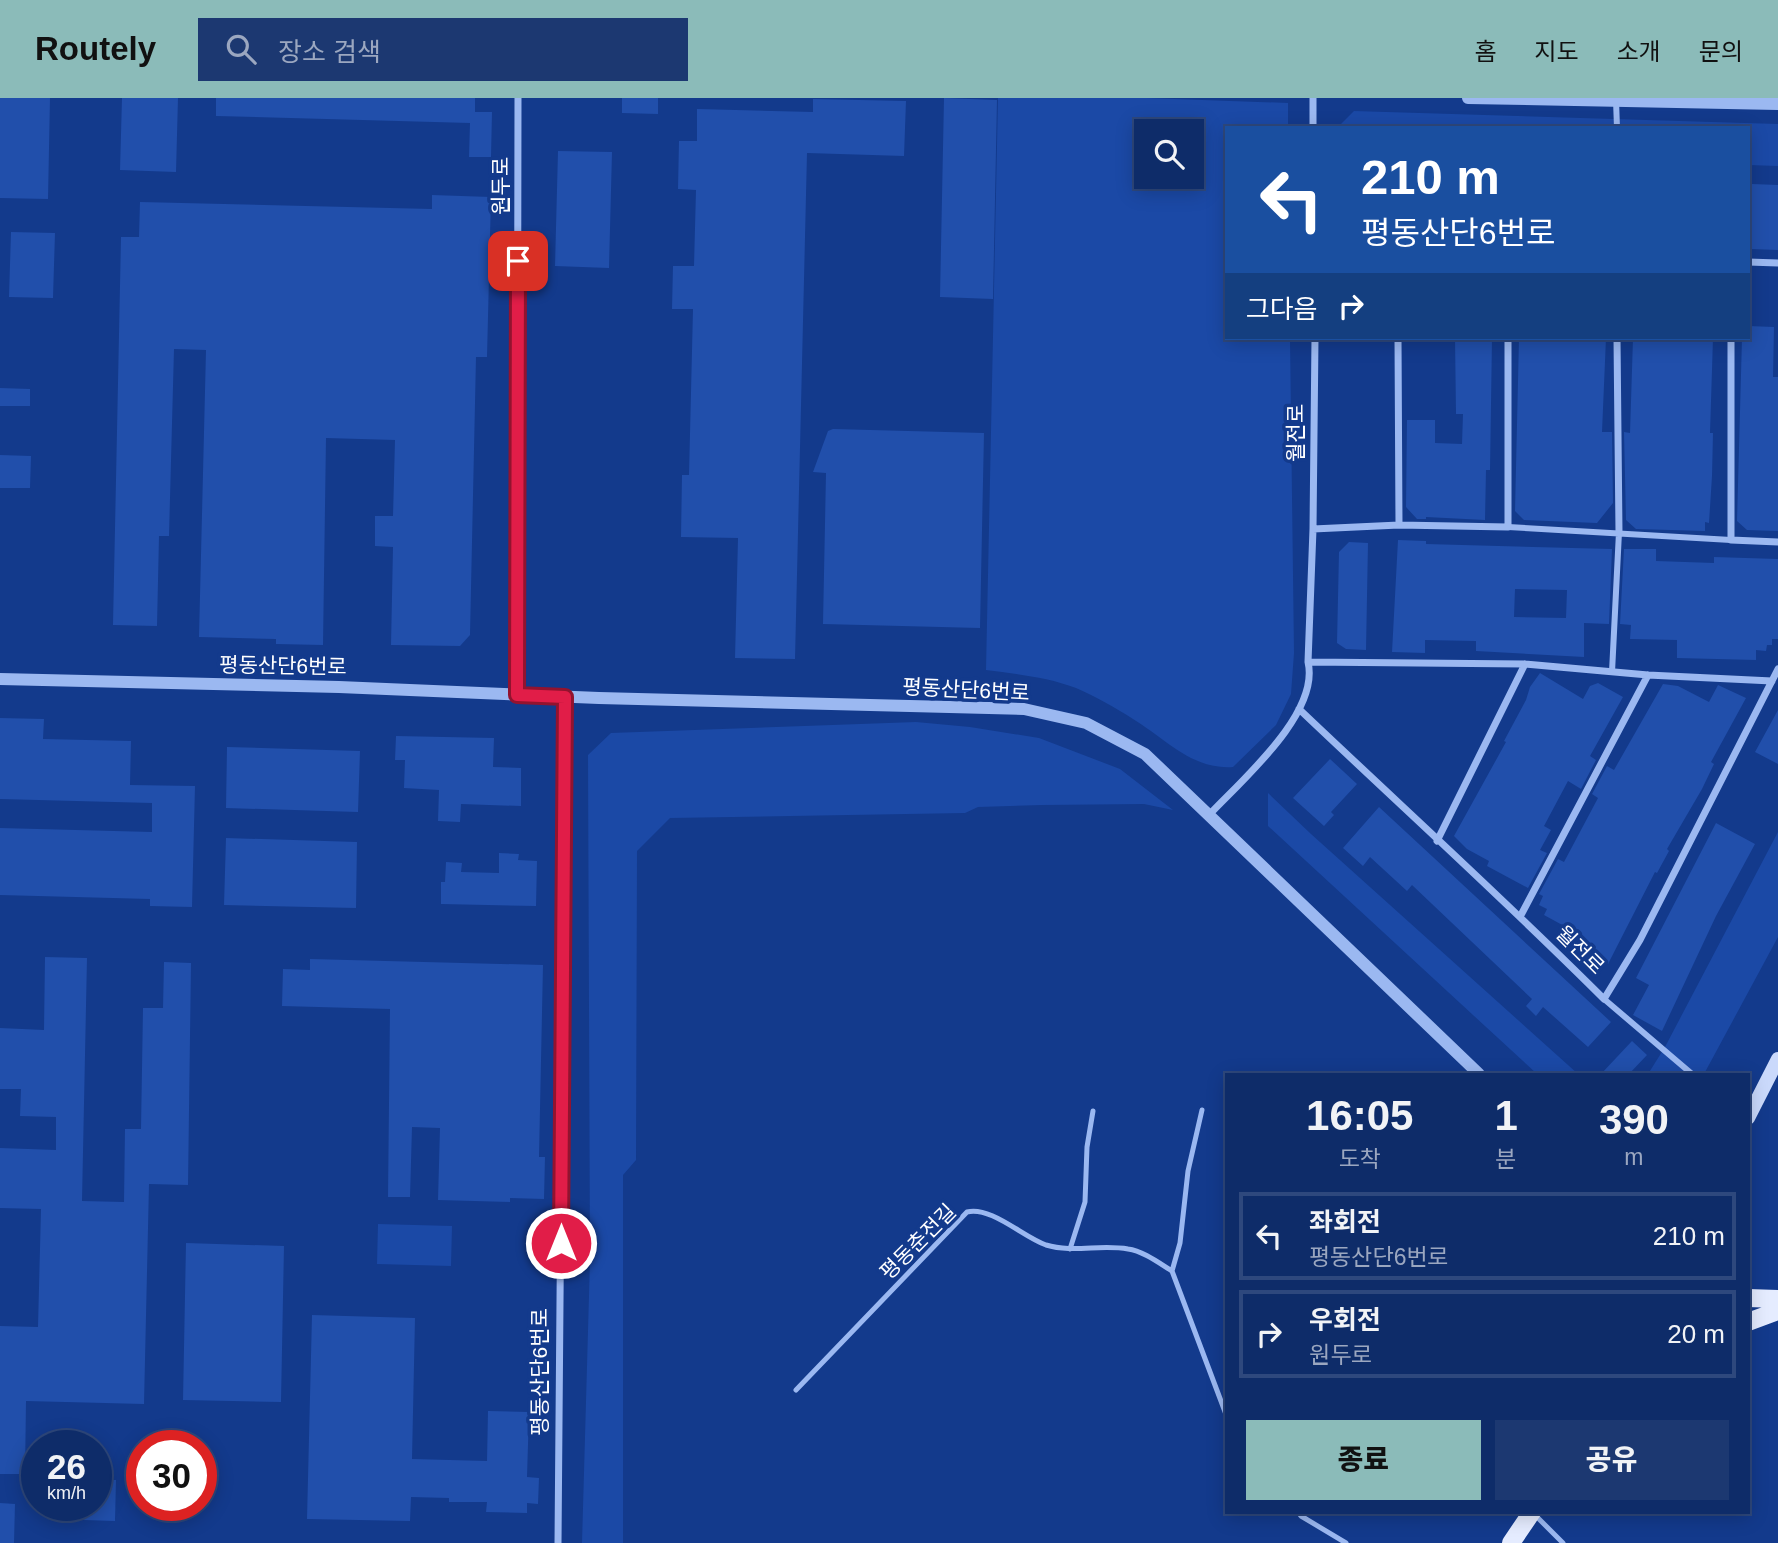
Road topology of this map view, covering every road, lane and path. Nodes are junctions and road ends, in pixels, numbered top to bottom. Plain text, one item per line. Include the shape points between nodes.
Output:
1 (518, 98) edge
2 (1313, 98) edge
3 (1468, 98) edge
4 (1616, 100) junction
5 (1739, 100) edge
6 (1778, 104) edge
7 (1313, 126) edge
8 (1616, 126) edge
9 (1750, 262) edge
10 (1778, 263) edge
11 (1315, 340) edge
12 (1398, 340) edge
13 (1508, 340) edge
14 (1617, 340) edge
15 (1731, 340) edge
16 (1399, 525) junction
17 (1508, 527) junction
18 (1313, 529) junction
19 (1619, 532) junction
20 (1731, 540) junction
21 (1778, 542) edge
22 (1308, 662) junction
23 (1525, 664) junction
24 (1778, 669) edge
25 (1612, 672) junction
26 (1648, 675) junction
27 (0, 679) edge
28 (1772, 681) junction
29 (517, 695) junction
30 (565, 697) junction
31 (1299, 709) junction
32 (1210, 814) junction
33 (1437, 841) junction
34 (1521, 915) junction
35 (1604, 999) junction
36 (1778, 1059) edge
37 (1478, 1073) edge
38 (1691, 1073) edge
39 (1202, 1110) dead end
40 (1093, 1111) dead end
41 (1750, 1114) edge
42 (1070, 1249) junction
43 (1172, 1271) junction
44 (1750, 1298) edge
45 (1778, 1299) edge
46 (1778, 1311) edge
47 (1750, 1321) edge
48 (796, 1390) dead end
49 (1225, 1413) edge
50 (1301, 1514) edge
51 (1531, 1514) edge
52 (1534, 1514) edge
53 (558, 1543) edge
54 (1346, 1543) edge
55 (1511, 1543) edge
56 (1563, 1543) edge

1 - 29 street, 원두로
2 - 7 street
3 - 4 street
4 - 5 street
4 - 8 street
5 - 6 street
9 - 10 street
11 - 18 street, 월전로
12 - 16 street
13 - 17 street
14 - 19 street
15 - 20 street
16 - 17 street
16 - 18 street
17 - 19 street
18 - 22 street, 월전로
19 - 20 street
19 - 25 street
20 - 21 street
22 - 23 street
22 - 31 street, 월전로 via 1311,676
23 - 25 street
23 - 33 street
24 - 28 street, 월전로
25 - 26 street
26 - 28 street
26 - 34 street
27 - 29 street, 평동산단6번로
28 - 35 street, 월전로 via 1640,940
29 - 30 street, 평동산단6번로
30 - 32 street, 평동산단6번로 via 1024,709 1086,723 1144,754
30 - 53 street, 평동산단6번로
31 - 32 street, 월전로 via 1292,726
31 - 33 street, 월전로
32 - 37 street, 평동산단6번로
33 - 34 street, 월전로
34 - 35 street, 월전로
35 - 38 street
36 - 41 main road
39 - 43 lane
40 - 42 lane via 1086,1202
42 - 43 lane, 평동춘전길 via 1129,1249
42 - 48 lane, 평동춘전길 via 1044,1244 975,1210 967,1212
43 - 49 lane
44 - 45 main road
46 - 47 main road
50 - 54 lane
51 - 55 main road
52 - 56 lane

